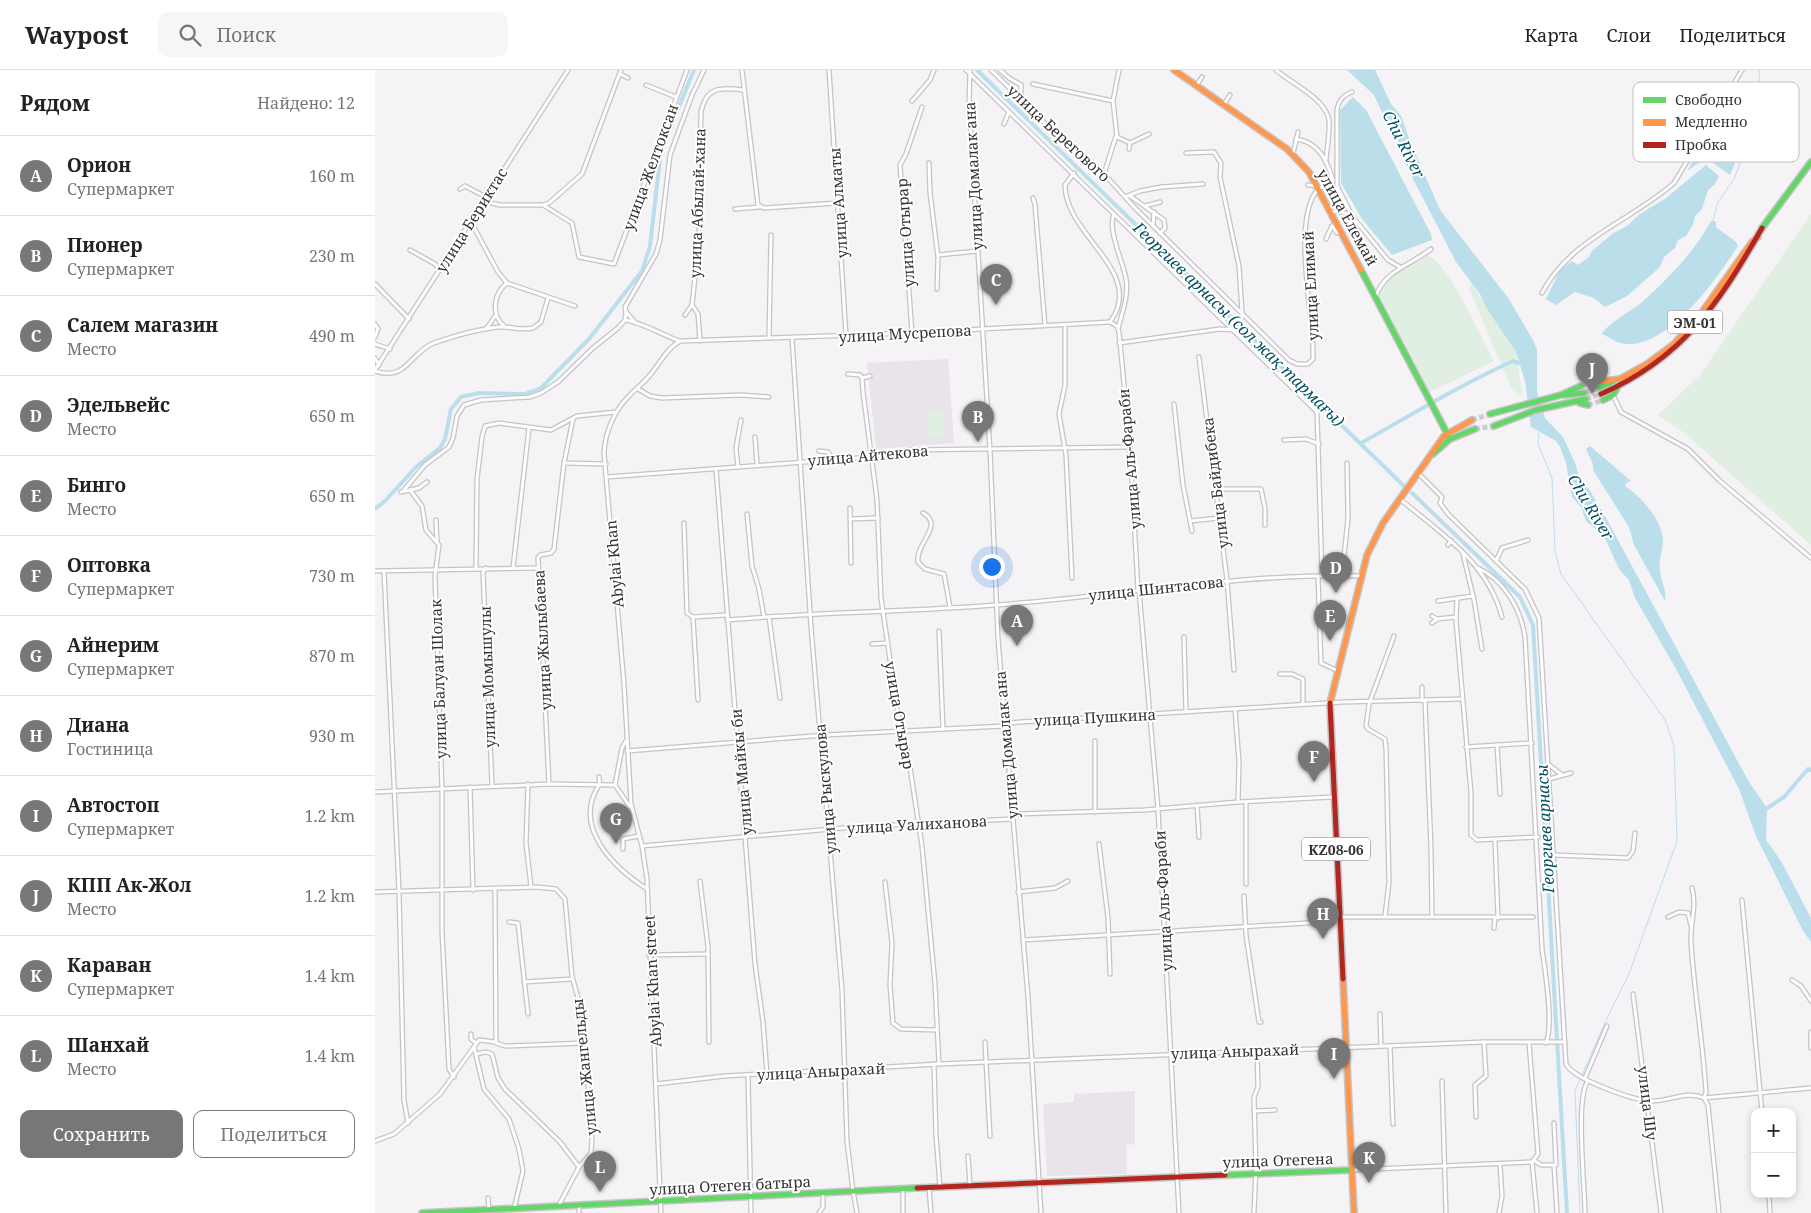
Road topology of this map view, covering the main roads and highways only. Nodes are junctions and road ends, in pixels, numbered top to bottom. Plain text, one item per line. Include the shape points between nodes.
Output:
1 (1174, 70) edge
2 (1811, 162) edge
3 (1634, 373) junction
4 (1616, 380) junction
5 (1597, 382) tunnel mouth
6 (1581, 386) tunnel mouth
7 (1599, 388) tunnel mouth
8 (1618, 388) junction
9 (1583, 393) tunnel mouth
10 (1561, 395) junction
11 (1587, 402) tunnel mouth
12 (1490, 414) tunnel mouth
13 (1472, 420) tunnel mouth
14 (1494, 426) tunnel mouth
15 (1475, 429) tunnel mouth
16 (1449, 436) junction
17 (1352, 1170) junction
18 (1039, 1182) joint
19 (478, 1212) edge
20 (422, 1213) edge
21 (1354, 1213) edge

1 - 16 main road, улица Елемай via 1304,165 1319,187
2 - 3 main road, ЭМ-01 via 1691,334 1664,360
3 - 4 main road, ЭМ-01
3 - 8 main road, ЭМ-01
4 - 5 main road, ЭМ-01
4 - 7 main road, ЭМ-01
6 - 10 main road
8 - 8 main road, ЭМ-01 via 1602,397 1613,395
9 - 10 main road
10 - 12 main road
11 - 14 main road via 1569,402 1512,416
13 - 16 main road, KZ08-06
15 - 16 main road, KZ08-06
16 - 17 main road, KZ08-06 via 1428,458 1383,523 1367,555 1330,703
17 - 18 main road, улица Отегена
17 - 21 main road, KZ08-06
18 - 19 main road, улица Отеген батыра via 559,1205
19 - 20 main road, улица Отеген батыра

